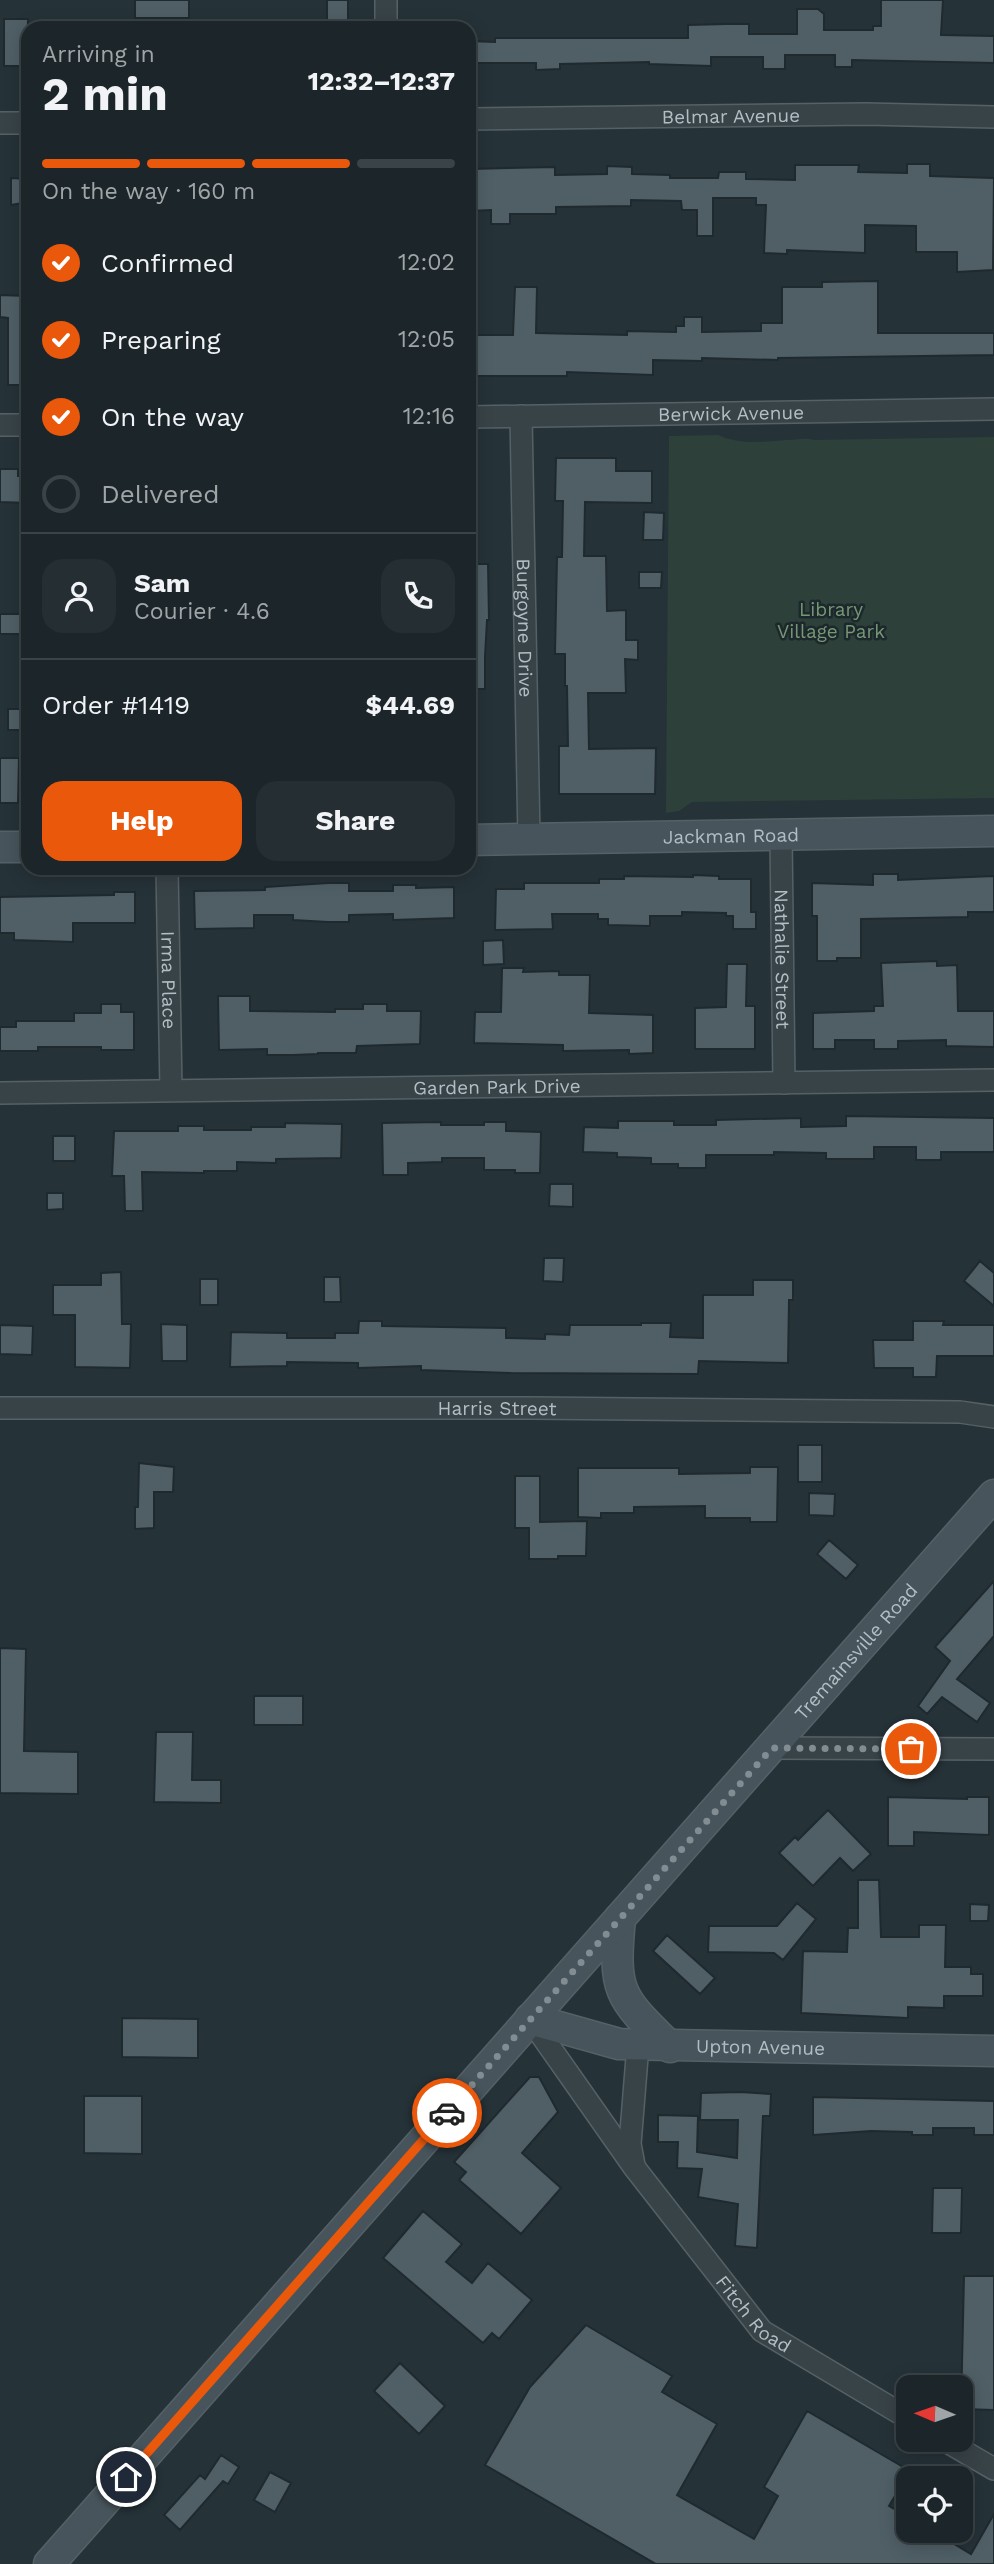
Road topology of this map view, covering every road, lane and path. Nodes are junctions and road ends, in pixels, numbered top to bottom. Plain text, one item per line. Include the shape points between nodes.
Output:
1 (386, 0) edge
2 (386, 21) edge
3 (994, 117) edge
4 (476, 119) edge
5 (0, 123) edge
6 (21, 123) edge
7 (994, 409) edge
8 (521, 416) junction
9 (476, 417) edge
10 (0, 425) edge
11 (21, 425) edge
12 (994, 831) edge
13 (781, 835) junction
14 (529, 839) junction
15 (476, 840) edge
16 (0, 847) edge
17 (21, 847) edge
18 (167, 875) edge
19 (994, 1080) edge
20 (784, 1083) junction
21 (171, 1090) junction
22 (0, 1093) edge
23 (0, 1409) edge
24 (994, 1417) edge
25 (994, 1495) edge
26 (772, 1748) junction
27 (994, 1749) edge
28 (620, 1918) junction
29 (530, 2019) junction
30 (638, 2045) junction
31 (670, 2047) junction
32 (994, 2051) edge
33 (634, 2167) junction
34 (896, 2411) edge
35 (965, 2452) edge
36 (994, 2469) edge
37 (49, 2564) edge

1 - 2 street
3 - 4 street, Belmar Avenue
5 - 6 street
7 - 8 street, Berwick Avenue
8 - 9 street, Berwick Avenue
8 - 14 street, Burgoyne Drive
10 - 11 street
12 - 13 street, Jackman Road
13 - 14 street, Jackman Road
13 - 20 street, Nathalie Street
14 - 15 street, Jackman Road
16 - 17 street
18 - 21 street, Irma Place
19 - 20 street, Garden Park Drive
20 - 21 street, Garden Park Drive
21 - 22 street, Garden Park Drive
23 - 24 street, Harris Street via 559,1408 960,1412
25 - 26 street, Tremainsville Road
26 - 27 street
26 - 28 street, Tremainsville Road
28 - 29 street, Tremainsville Road
28 - 31 street via 616,1959 624,1997
29 - 30 street, Upton Avenue
29 - 33 street, Fitch Road
29 - 37 street, Tremainsville Road
30 - 31 street, Upton Avenue
30 - 33 street via 630,2144
31 - 32 street, Upton Avenue
33 - 34 street, Fitch Road via 762,2331
35 - 36 street

